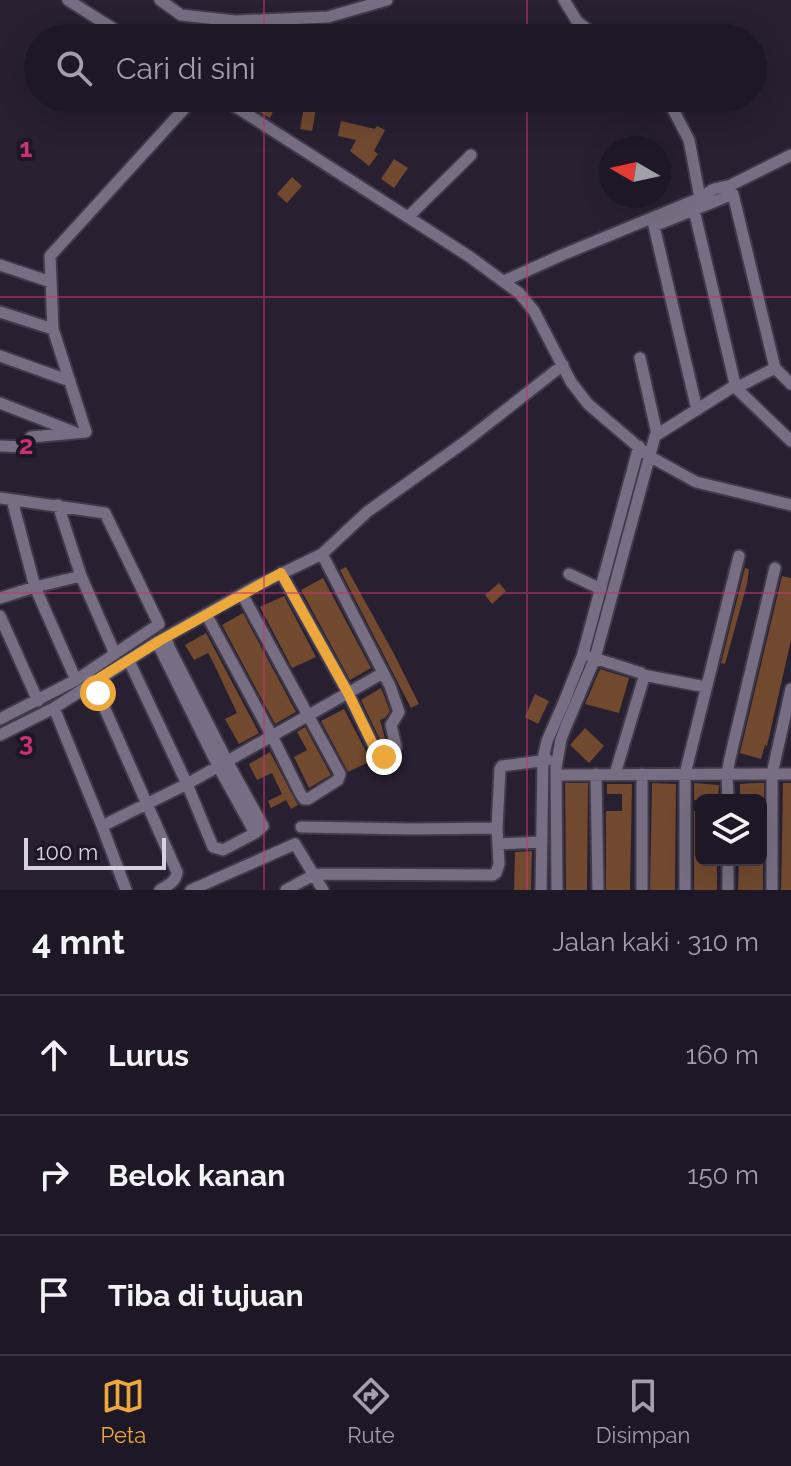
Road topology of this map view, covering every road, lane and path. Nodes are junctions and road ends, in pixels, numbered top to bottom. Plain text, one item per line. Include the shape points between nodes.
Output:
1 (68, 0) edge
2 (160, 0) edge
3 (387, 0) edge
4 (564, 0) edge
5 (106, 24) edge
6 (581, 24) edge
7 (181, 112) edge
8 (244, 112) edge
9 (674, 112) edge
10 (471, 155) dead end
11 (791, 155) edge
12 (700, 198) junction
13 (694, 210) junction
14 (408, 217) junction
15 (0, 265) edge
16 (504, 281) junction
17 (51, 282) junction
18 (0, 312) edge
19 (53, 329) junction
20 (0, 356) edge
21 (640, 358) dead end
22 (563, 365) junction
23 (775, 368) junction
24 (70, 381) junction
25 (791, 384) edge
26 (736, 388) junction
27 (0, 403) edge
28 (697, 410) junction
29 (78, 433) junction
30 (656, 435) junction
31 (791, 441) edge
32 (636, 444) junction
33 (0, 446) edge
34 (649, 456) junction
35 (6, 499) edge
36 (58, 505) junction
37 (791, 505) edge
38 (322, 554) junction
39 (739, 556) dead end
40 (775, 568) dead end
41 (281, 573) junction
42 (569, 574) dead end
43 (81, 576) junction
44 (35, 587) junction
45 (601, 589) junction
46 (242, 594) junction
47 (0, 598) edge
48 (206, 614) junction
49 (0, 616) edge
50 (162, 639) junction
51 (583, 654) junction
52 (117, 656) junction
53 (595, 658) junction
54 (130, 660) junction
55 (383, 673) junction
56 (643, 675) junction
57 (76, 680) junction
58 (93, 682) junction
59 (706, 687) junction
60 (791, 689) edge
61 (348, 693) junction
62 (38, 701) junction
63 (54, 708) junction
64 (309, 715) junction
65 (0, 719) edge
66 (0, 735) edge
67 (272, 736) junction
68 (543, 759) junction
69 (557, 760) junction
70 (223, 764) junction
71 (596, 774) junction
72 (615, 774) junction
73 (642, 774) junction
74 (685, 774) junction
75 (727, 774) junction
76 (772, 774) junction
77 (791, 774) edge
78 (557, 775) junction
79 (187, 784) junction
80 (728, 794) edge
81 (146, 805) junction
82 (102, 826) junction
83 (301, 827) dead end
84 (497, 828) junction
85 (542, 842) junction
86 (498, 844) junction
87 (542, 859) junction
88 (557, 859) junction
89 (728, 866) edge
90 (315, 874) junction
91 (493, 875) junction
92 (126, 890) edge
93 (160, 890) edge
94 (191, 890) edge
95 (286, 890) edge
96 (323, 890) edge
97 (494, 890) edge
98 (541, 890) edge
99 (557, 890) edge
100 (598, 890) edge
101 (642, 890) edge
102 (685, 890) edge
103 (728, 890) edge
104 (772, 890) edge

1 - 5 street
2 - 3 street via 181,15 235,21 328,17
4 - 6 street
7 - 17 street via 50,256
8 - 14 street
9 - 12 street via 689,140
10 - 14 street
11 - 12 street
12 - 16 street
13 - 23 street via 733,194
13 - 26 street
13 - 28 street via 654,226
14 - 16 street
15 - 17 street
16 - 22 street via 534,311
17 - 19 street
18 - 19 street
19 - 24 street
20 - 24 street
21 - 30 street
22 - 32 street via 588,404
22 - 38 street via 367,512
23 - 25 street
23 - 26 street
24 - 29 street via 86,432
26 - 28 street
26 - 31 street
27 - 29 street
28 - 30 street
29 - 33 street via 31,437 24,447
30 - 32 street
30 - 34 street
32 - 34 street
32 - 45 street
34 - 37 street via 696,482
34 - 53 street
35 - 36 street
35 - 44 street
36 - 43 street
36 - 52 street via 105,513 159,624
38 - 41 street
38 - 55 street
39 - 59 street
40 - 75 street
41 - 46 street
41 - 61 street
42 - 45 street
43 - 44 street
43 - 52 street
44 - 47 street
44 - 57 street
45 - 51 street
46 - 48 street
46 - 64 street
48 - 50 street
48 - 67 street
49 - 62 street
50 - 54 street
50 - 70 street
51 - 53 street
51 - 68 street
52 - 54 street
52 - 57 street
52 - 58 street
53 - 56 street
53 - 69 street
54 - 79 street
55 - 61 street
55 - 61 street via 399,712 391,725 396,747 389,756 378,755
56 - 59 street
56 - 72 street
57 - 62 street
58 - 63 street
58 - 81 street
59 - 74 street
60 - 76 street
61 - 64 street
62 - 65 street
63 - 66 street
63 - 82 street
64 - 67 street
64 - 67 street via 340,777 308,799 301,795
67 - 70 street
68 - 69 street
68 - 84 street via 500,769
68 - 85 street
69 - 78 street
70 - 79 street
70 - 79 street via 263,826 255,833 223,850 213,847
71 - 72 street
71 - 78 street
71 - 100 street
72 - 73 street
73 - 74 street
73 - 101 street
74 - 75 street
74 - 102 street
75 - 76 street
75 - 80 street
76 - 77 street
76 - 104 street
78 - 88 street
79 - 81 street
81 - 82 street
81 - 93 street via 177,872
82 - 92 street
83 - 84 street
84 - 86 street
85 - 86 street
85 - 87 street
86 - 91 street via 499,864
87 - 88 street
87 - 98 street
88 - 99 street
89 - 103 street
90 - 91 street
90 - 94 street via 295,844
90 - 95 street
90 - 96 street
91 - 97 street

